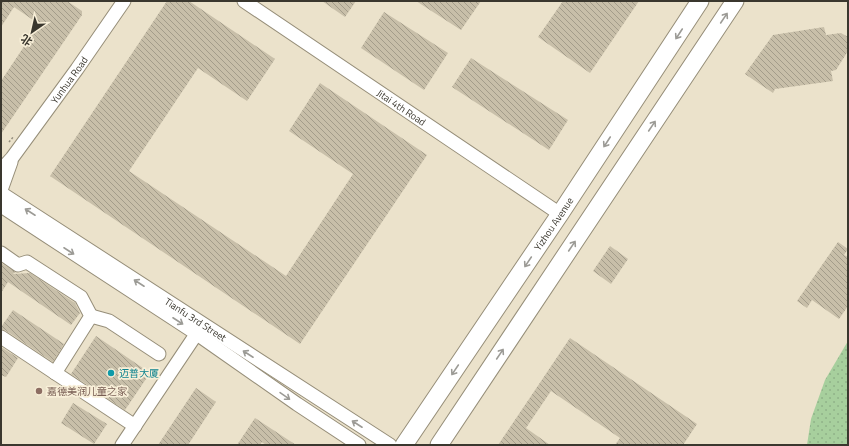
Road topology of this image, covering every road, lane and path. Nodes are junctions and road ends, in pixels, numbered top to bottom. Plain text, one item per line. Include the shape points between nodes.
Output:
1 (124, 1) edge
2 (244, 1) edge
3 (700, 1) edge
4 (735, 1) edge
5 (12, 158) junction
6 (1, 170) edge
7 (1, 191) edge
8 (1, 206) edge
9 (560, 214) junction
10 (1, 253) edge
11 (91, 316) junction
12 (200, 329) junction
13 (1, 337) edge
14 (159, 354) dead end
15 (55, 373) junction
16 (135, 426) junction
17 (122, 445) edge
18 (359, 445) edge
19 (390, 445) edge
20 (404, 445) edge
21 (439, 445) edge

1 - 5 street, Yunhua Road
2 - 9 street, Jitai 4th Road
3 -> 9 main road, Yizhou Avenue
21 -> 4 main road
5 - 6 street, Yunhua Road
5 - 7 street, Yunhua Road
12 -> 7 street, Tianfu 3rd Street
8 -> 12 street, Tianfu 3rd Street
9 -> 20 main road, Yizhou Avenue
10 - 11 street via 18,265 27,262 82,297
11 - 14 street via 109,321
11 - 15 street
12 - 16 street
12 -> 18 street, Tianfu 3rd Street via 297,404
19 -> 12 street, Tianfu 3rd Street
13 - 15 street
15 - 16 street
16 - 17 street

